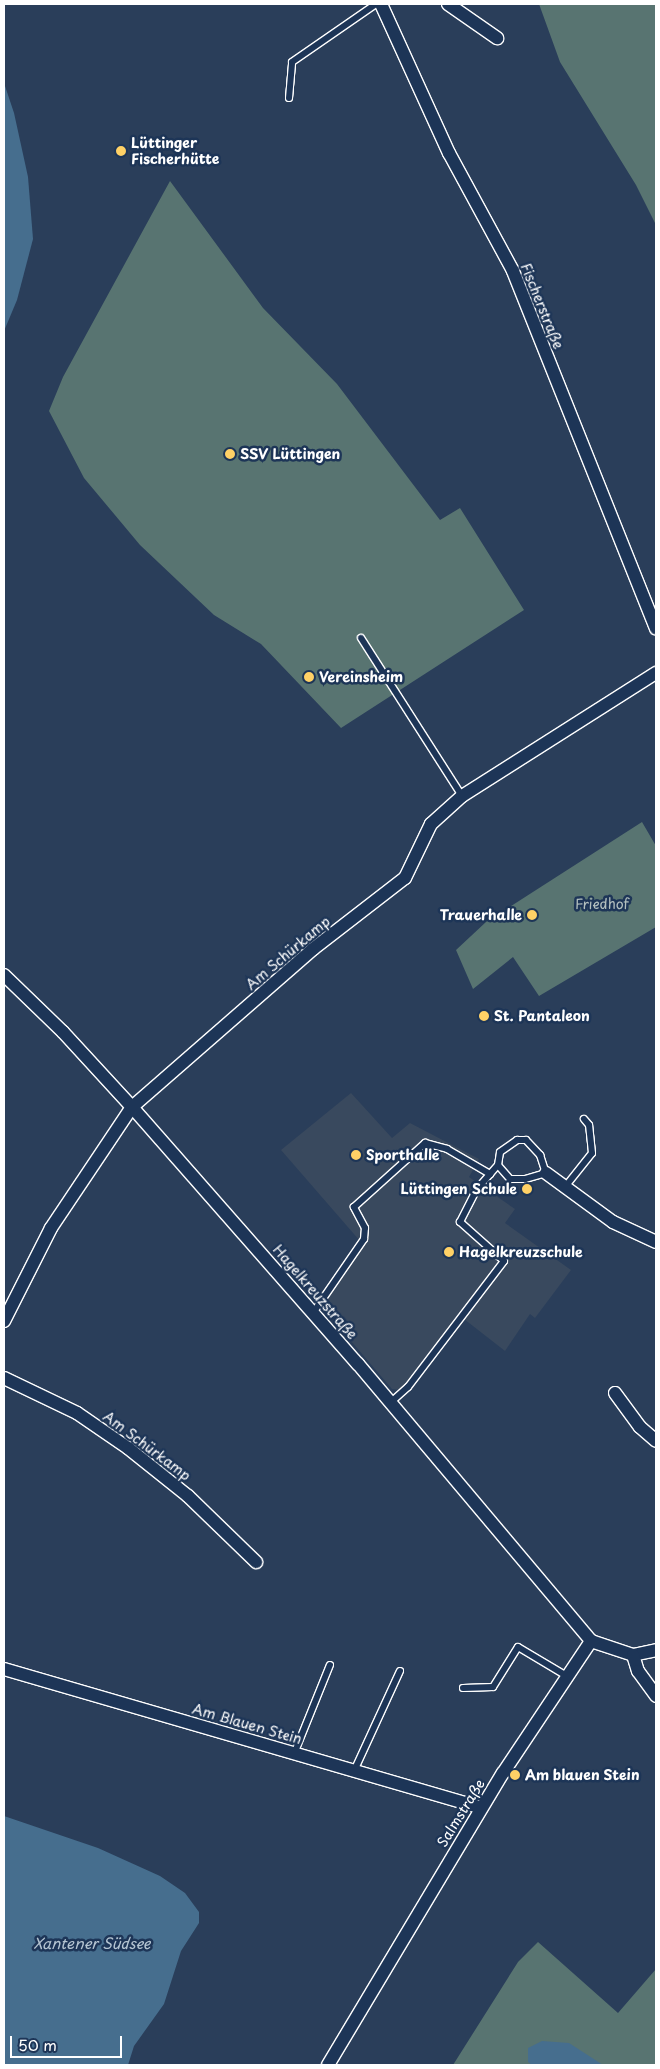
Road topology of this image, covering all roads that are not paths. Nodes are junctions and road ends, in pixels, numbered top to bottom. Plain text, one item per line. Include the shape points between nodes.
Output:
1 (376, 4) edge
2 (381, 4) edge
3 (448, 4) edge
4 (497, 38) dead end
5 (289, 98) dead end
6 (656, 628) edge
7 (361, 638) dead end
8 (656, 673) edge
9 (462, 796) junction
10 (4, 976) edge
11 (132, 1107) junction
12 (584, 1119) dead end
13 (498, 1165) junction
14 (546, 1173) junction
15 (490, 1174) junction
16 (565, 1187) junction
17 (656, 1242) edge
18 (313, 1313) junction
19 (4, 1321) edge
20 (4, 1378) edge
21 (614, 1393) dead end
22 (390, 1404) junction
23 (656, 1441) edge
24 (256, 1562) dead end
25 (591, 1641) junction
26 (656, 1650) edge
27 (634, 1655) junction
28 (330, 1665) dead end
29 (4, 1669) edge
30 (400, 1671) dead end
31 (565, 1675) junction
32 (463, 1688) dead end
33 (656, 1696) edge
34 (294, 1754) junction
35 (354, 1771) junction
36 (481, 1808) junction
37 (328, 2065) edge

1 - 5 lane via 292,62
2 - 6 street, Fischerstraße via 450,153 513,271
3 - 4 street
7 - 9 lane
8 - 9 street, Am Schürkamp
9 - 11 street, Am Schürkamp via 431,824 405,878 313,949
10 - 11 street, Hagelkreuzstraße via 63,1032
11 - 18 street, Hagelkreuzstraße
11 - 19 street, Am Schürkamp via 51,1228
12 - 16 lane via 589,1125 592,1153
13 - 14 lane via 510,1179
13 - 14 lane via 500,1152 517,1140 526,1140 540,1155
13 - 15 lane
14 - 16 street
15 - 18 lane via 446,1149 425,1143 354,1207 364,1228 364,1239
15 - 22 lane via 477,1189 460,1222 504,1261 408,1387
16 - 17 street via 613,1222
18 - 22 street, Hagelkreuzstraße
20 - 24 street, Am Schürkamp via 77,1413 128,1448 188,1496
21 - 23 street via 640,1427
22 - 25 street, Hagelkreuzstraße
25 - 27 street
25 - 31 street, Salmstraße
26 - 27 street
27 - 33 street via 638,1671
28 - 34 lane
29 - 34 street, Am Blauen Stein
30 - 35 lane
31 - 32 lane via 518,1647 493,1687
31 - 36 street, Salmstraße
34 - 35 street, Am Blauen Stein
35 - 36 street, Am Blauen Stein
36 - 37 street, Salmstraße

